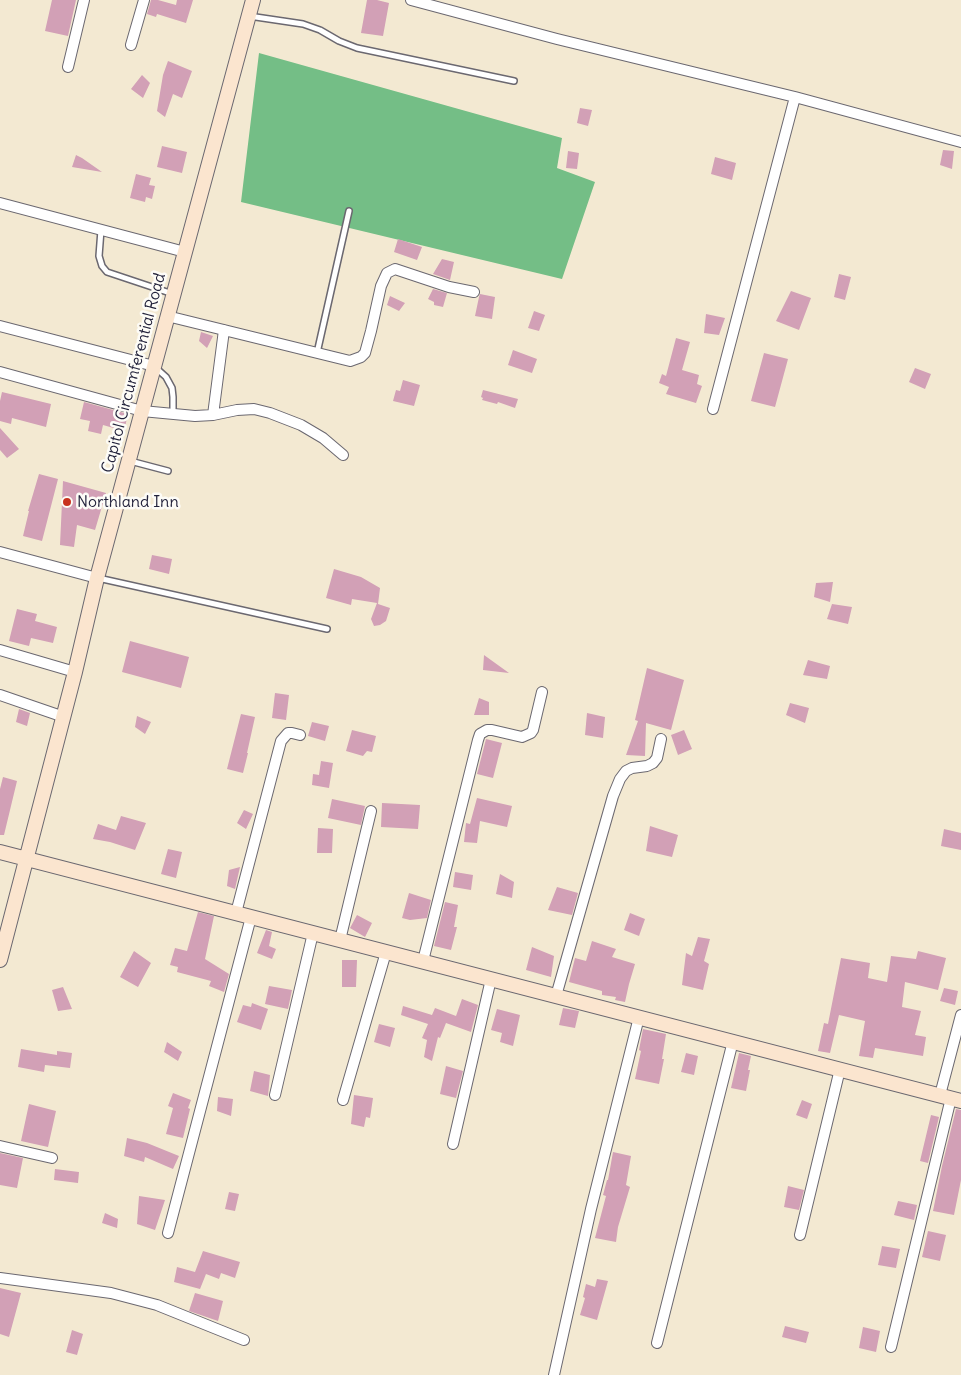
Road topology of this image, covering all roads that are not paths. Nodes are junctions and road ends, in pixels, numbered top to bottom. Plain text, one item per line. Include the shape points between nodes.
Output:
1 (84, 0) edge
2 (144, 0) edge
3 (253, 0) edge
4 (411, 0) edge
5 (248, 16) junction
6 (131, 45) dead end
7 (68, 67) dead end
8 (514, 81) dead end
9 (795, 97) junction
10 (961, 142) edge
11 (0, 203) edge
12 (349, 211) dead end
13 (101, 230) junction
14 (185, 252) junction
15 (474, 292) dead end
16 (173, 294) junction
17 (167, 316) junction
18 (0, 326) edge
19 (224, 330) junction
20 (317, 353) junction
21 (154, 366) junction
22 (0, 372) edge
23 (713, 409) dead end
24 (142, 411) junction
25 (173, 414) junction
26 (213, 415) junction
27 (343, 455) dead end
28 (129, 460) junction
29 (168, 471) dead end
30 (0, 552) edge
31 (98, 578) junction
32 (327, 630) dead end
33 (0, 650) edge
34 (75, 672) junction
35 (542, 692) dead end
36 (0, 695) edge
37 (64, 717) junction
38 (300, 735) dead end
39 (661, 739) dead end
40 (371, 811) dead end
41 (0, 852) edge
42 (27, 859) junction
43 (236, 913) junction
44 (251, 917) junction
45 (313, 933) junction
46 (340, 940) junction
47 (386, 952) junction
48 (0, 960) edge
49 (424, 962) junction
50 (491, 979) junction
51 (556, 996) junction
52 (961, 1015) edge
53 (639, 1017) junction
54 (733, 1041) junction
55 (840, 1069) junction
56 (275, 1094) dead end
57 (951, 1098) edge
58 (343, 1100) dead end
59 (453, 1144) dead end
60 (0, 1146) edge
61 (52, 1158) dead end
62 (168, 1233) dead end
63 (800, 1235) dead end
64 (0, 1278) edge
65 (244, 1340) dead end
66 (657, 1343) dead end
67 (891, 1347) dead end
68 (554, 1375) edge

1 - 7 street
2 - 6 street
3 - 5 main road, Capitol Circumferential Road
4 - 9 street
5 - 8 lane via 304,24 357,48
5 - 14 main road, Capitol Circumferential Road
9 - 10 street
9 - 23 street
11 - 13 street
12 - 20 lane
13 - 14 street
13 - 16 lane via 99,256 107,272
14 - 16 main road, Capitol Circumferential Road
15 - 20 street via 391,270 381,286 365,353 350,361
16 - 17 main road, Capitol Circumferential Road
17 - 19 street
17 - 21 main road, Capitol Circumferential Road
18 - 21 street
19 - 20 street
19 - 26 street
21 - 24 main road, Capitol Circumferential Road
21 - 25 lane via 172,388
22 - 24 street
24 - 25 street
24 - 28 main road, Capitol Circumferential Road
25 - 26 street
26 - 27 street via 237,410 270,413 323,438
28 - 29 lane
28 - 31 main road, Capitol Circumferential Road
30 - 31 street
31 - 32 lane
31 - 34 main road, Capitol Circumferential Road
33 - 34 street
34 - 37 main road, Capitol Circumferential Road
35 - 49 street via 531,734 522,736 492,730 480,734
36 - 37 street
37 - 42 main road, Capitol Circumferential Road
38 - 43 street via 288,733 281,741
39 - 51 street via 653,763 626,771 613,796
40 - 46 street
41 - 42 main road
42 - 43 main road
42 - 48 main road, Capitol Circumferential Road
43 - 44 main road
44 - 45 main road
44 - 62 street
45 - 46 main road
45 - 56 street
46 - 47 main road
47 - 49 main road
47 - 58 street
49 - 50 main road
50 - 51 main road
50 - 59 street
51 - 53 main road
52 - 57 street
53 - 54 main road
53 - 68 street
54 - 55 main road
54 - 66 street
55 - 57 main road
55 - 63 street
57 - 67 street
60 - 61 street
64 - 65 street via 111,1293 156,1305

